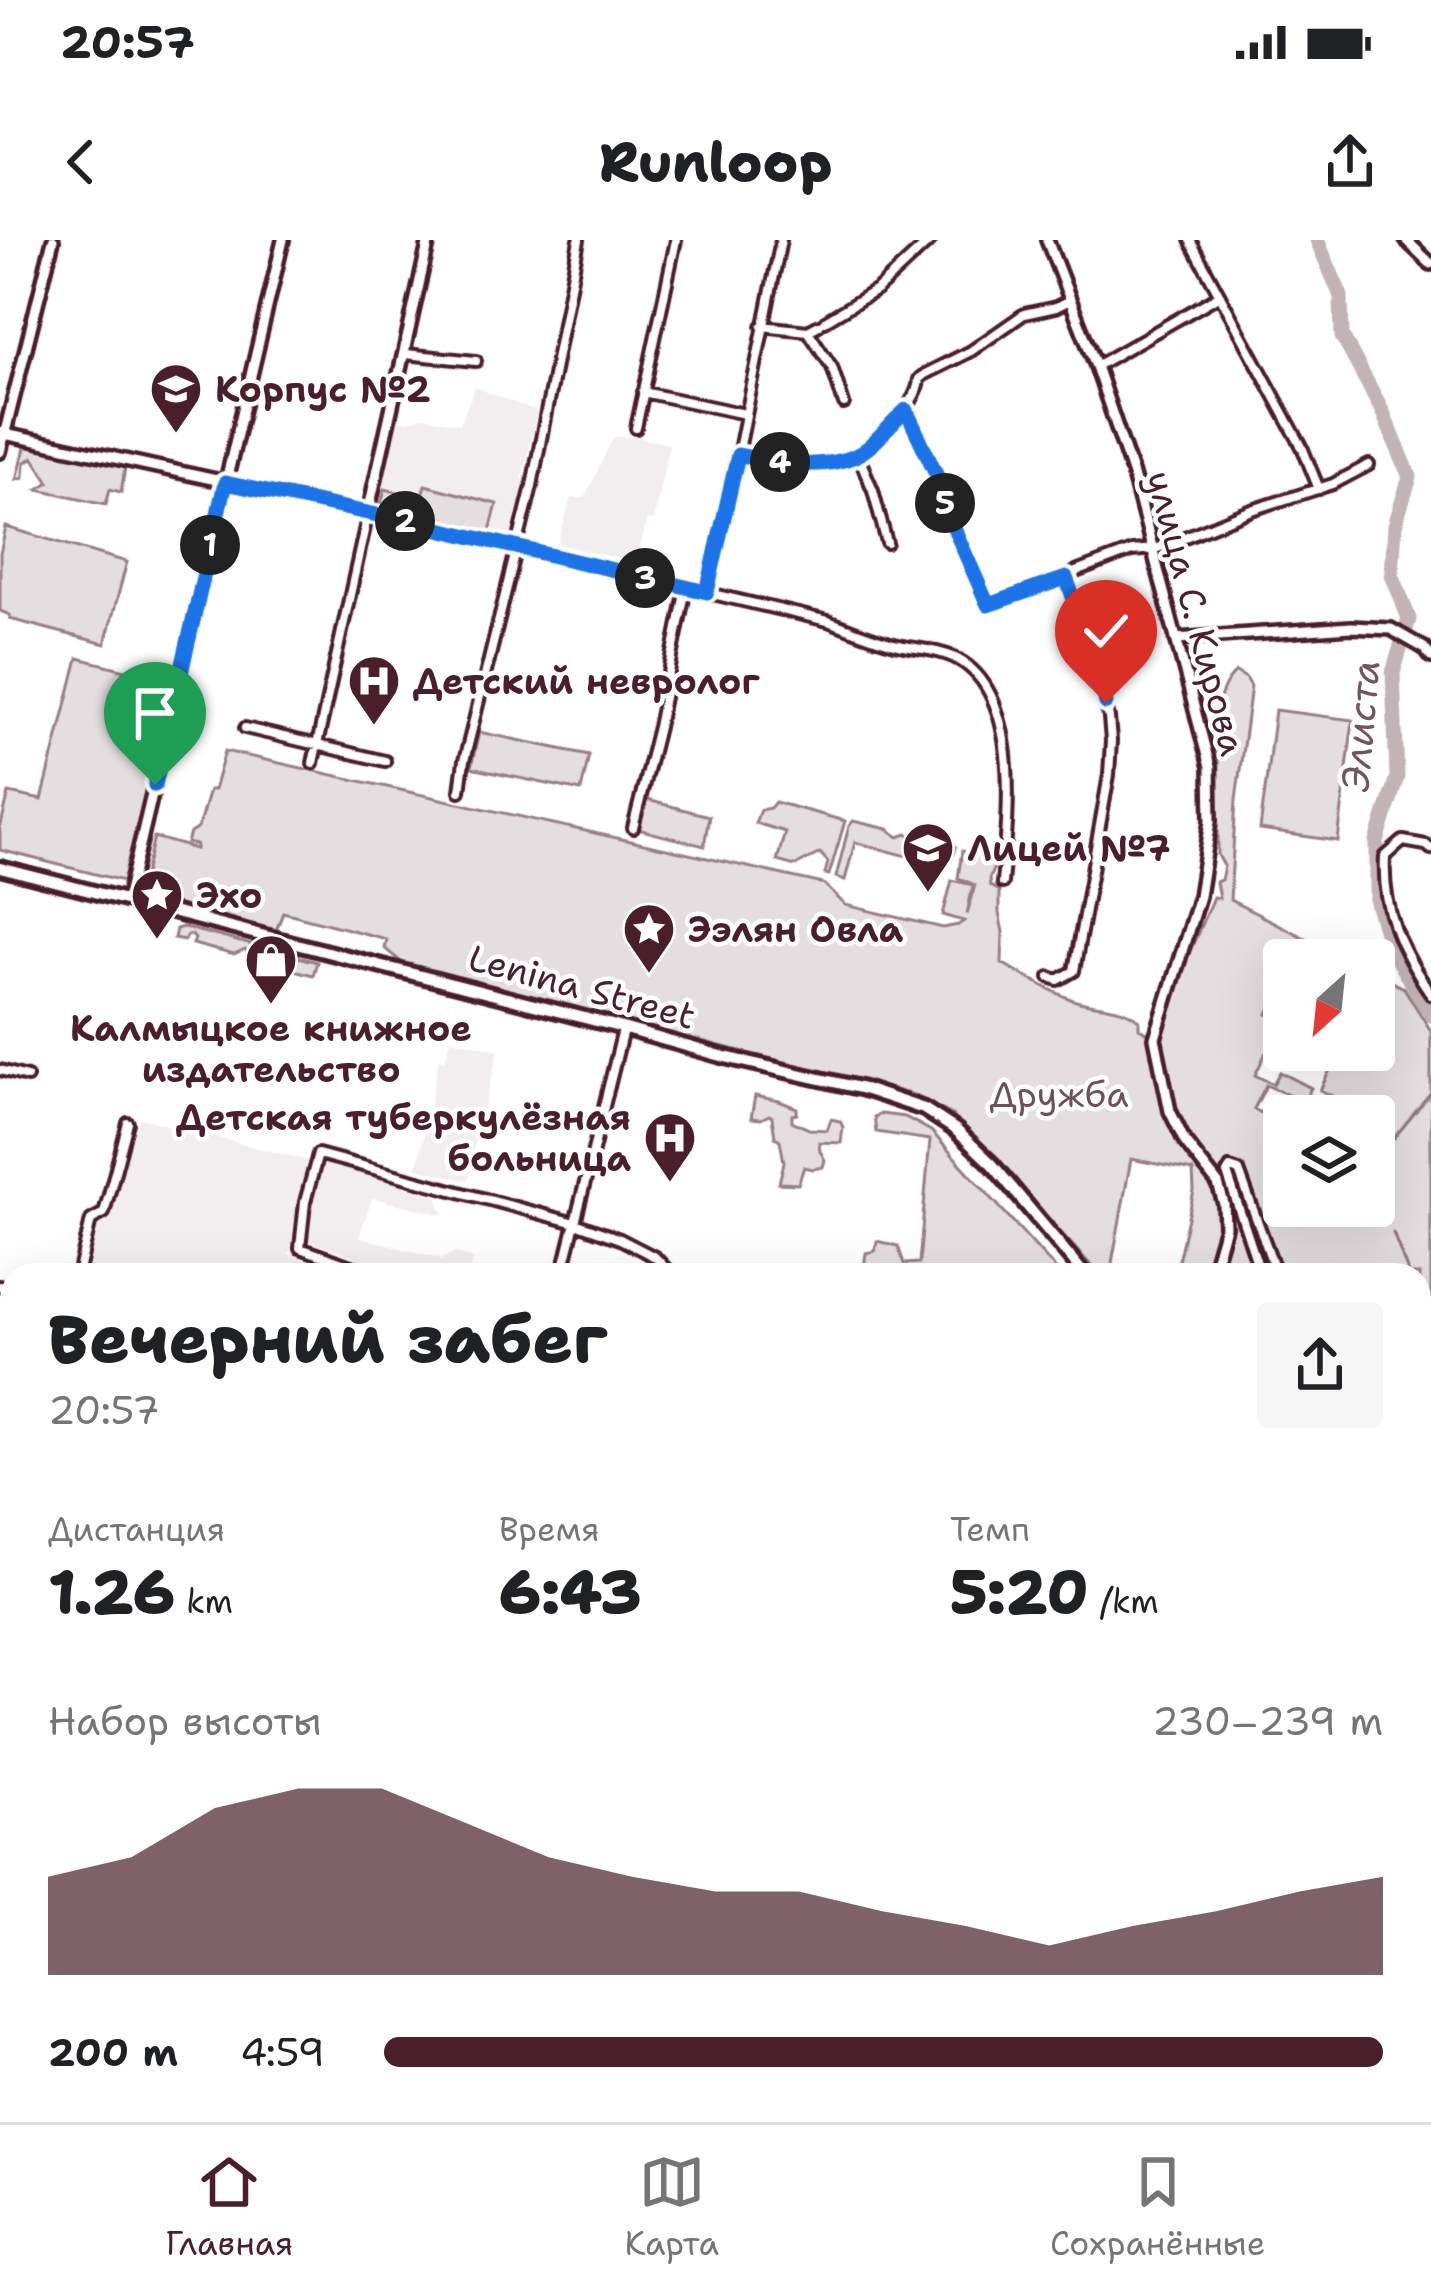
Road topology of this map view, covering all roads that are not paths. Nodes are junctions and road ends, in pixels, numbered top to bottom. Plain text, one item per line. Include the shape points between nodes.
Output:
1 (53, 240) edge
2 (283, 240) edge
3 (429, 240) edge
4 (579, 240) edge
5 (676, 240) edge
6 (781, 240) edge
7 (931, 240) edge
8 (1047, 240) edge
9 (1190, 240) edge
10 (1406, 240) edge
11 (1431, 264) edge
12 (1220, 295) junction
13 (1070, 300) junction
14 (762, 326) junction
15 (808, 332) junction
16 (405, 354) junction
17 (476, 361) dead end
18 (1096, 366) junction
19 (643, 392) junction
20 (844, 404) dead end
21 (906, 410) junction
22 (745, 414) junction
23 (636, 428) dead end
24 (2, 433) edge
25 (0, 452) edge
26 (738, 455) junction
27 (857, 455) junction
28 (1369, 465) dead end
29 (225, 483) junction
30 (1319, 488) junction
31 (368, 513) junction
32 (887, 543) dead end
33 (515, 548) junction
34 (1155, 549) junction
35 (1066, 578) junction
36 (686, 588) junction
37 (707, 592) junction
38 (1176, 639) junction
39 (1431, 657) edge
40 (245, 728) dead end
41 (317, 745) junction
42 (385, 761) dead end
43 (313, 763) dead end
44 (460, 791) dead end
45 (633, 828) dead end
46 (1431, 849) edge
47 (0, 868) edge
48 (1002, 883) dead end
49 (128, 900) junction
50 (1050, 977) dead end
51 (1431, 994) edge
52 (623, 1030) junction
53 (0, 1070) edge
54 (27, 1077) dead end
55 (128, 1123) dead end
56 (574, 1223) junction
57 (81, 1263) edge
58 (343, 1263) edge
59 (565, 1263) edge
60 (660, 1263) edge
61 (1076, 1263) edge
62 (1214, 1263) edge
63 (1258, 1263) edge
64 (1273, 1263) edge

1 - 24 street
2 - 29 street
3 - 16 street
4 - 33 street
5 - 19 street
6 - 14 street
7 - 15 street via 878,289
8 - 13 street, улица С. Кирова
9 - 12 street
10 - 11 street
12 - 18 street
12 - 30 street
13 - 18 street, улица С. Кирова
13 - 21 street via 1024,314 925,374
14 - 15 street
14 - 22 street
15 - 20 street
16 - 17 street
16 - 31 street
18 - 34 street, улица С. Кирова
19 - 22 street
19 - 23 street
21 - 27 street
21 - 35 street via 988,605
22 - 26 street
24 - 25 street
24 - 29 street
26 - 27 street via 821,464
26 - 37 street
27 - 32 street
28 - 30 street
29 - 31 street
29 - 49 street
30 - 34 street
31 - 33 street
31 - 41 street
33 - 36 street
33 - 44 street
34 - 35 street
34 - 38 street, улица С. Кирова
35 - 50 street via 1092,647 1111,755 1074,971
36 - 37 street
36 - 45 street
37 - 48 street via 970,667 993,700 1005,755
38 - 39 street via 1391,629
38 - 62 street, улица С. Кирова via 1212,804 1199,896 1154,1037 1170,1111 1225,1204
40 - 41 street
41 - 42 street
41 - 43 street
46 - 51 street via 1403,841 1384,856 1396,934
47 - 49 main road, Lenina Street
49 - 52 main road, Lenina Street
52 - 56 street
52 - 61 main road, Lenina Street via 924,1109 992,1164
53 - 54 street
55 - 57 street
56 - 58 street via 318,1154 300,1248
56 - 59 street
56 - 60 street
63 - 64 street via 1231,1168 1239,1171

